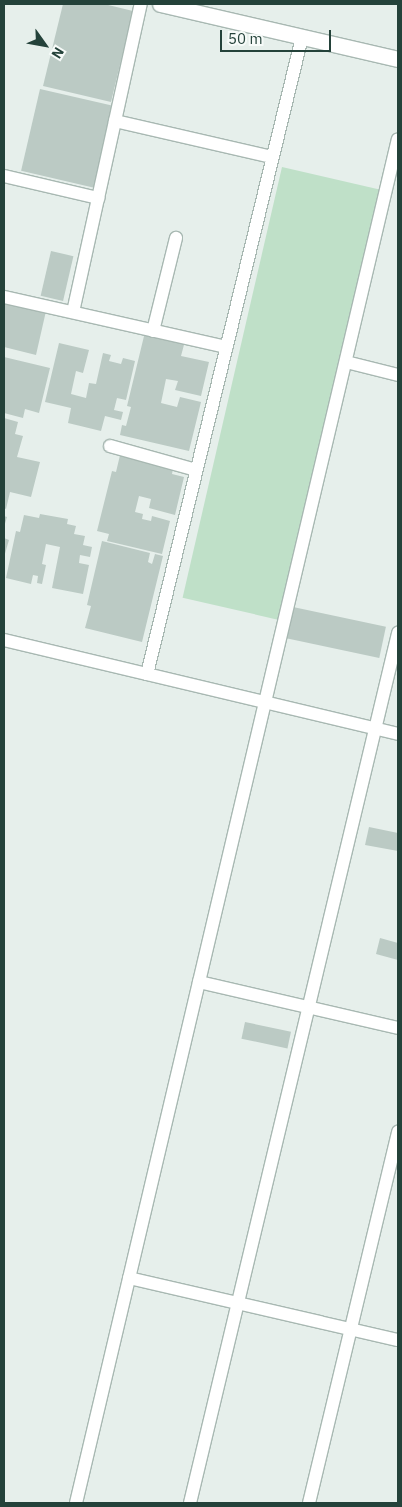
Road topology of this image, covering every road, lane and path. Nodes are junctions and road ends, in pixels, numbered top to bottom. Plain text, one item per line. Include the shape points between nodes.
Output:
1 (141, 4) edge
2 (160, 4) edge
3 (302, 37) junction
4 (398, 59) edge
5 (115, 121) junction
6 (398, 139) edge
7 (272, 157) junction
8 (4, 176) edge
9 (98, 198) junction
10 (176, 238) dead end
11 (4, 297) edge
12 (73, 312) junction
13 (153, 331) junction
14 (226, 347) junction
15 (346, 362) junction
16 (398, 375) edge
17 (110, 446) dead end
18 (196, 470) junction
19 (398, 633) edge
20 (4, 640) edge
21 (147, 674) junction
22 (265, 702) junction
23 (375, 729) junction
24 (398, 734) edge
25 (199, 982) junction
26 (309, 1007) junction
27 (398, 1028) edge
28 (398, 1131) edge
29 (129, 1278) junction
30 (238, 1303) junction
31 (351, 1329) junction
32 (398, 1340) edge
33 (76, 1503) edge
34 (190, 1503) edge
35 (309, 1503) edge

1 - 5 street
2 - 3 street
3 - 4 street
3 - 7 street
5 - 7 street
5 - 9 street
6 - 15 street
7 - 14 street
8 - 9 street
9 - 12 street
10 - 13 street
11 - 12 street
12 - 13 street
13 - 14 street
14 - 18 street
15 - 16 street
15 - 22 street
17 - 18 street
18 - 21 street
19 - 23 street
20 - 21 street
21 - 22 street
22 - 23 street
22 - 25 street
23 - 24 street
23 - 26 street
25 - 26 street
25 - 29 street
26 - 27 street
26 - 30 street
28 - 31 street
29 - 30 street
29 - 33 street
30 - 31 street
30 - 34 street
31 - 32 street
31 - 35 street

